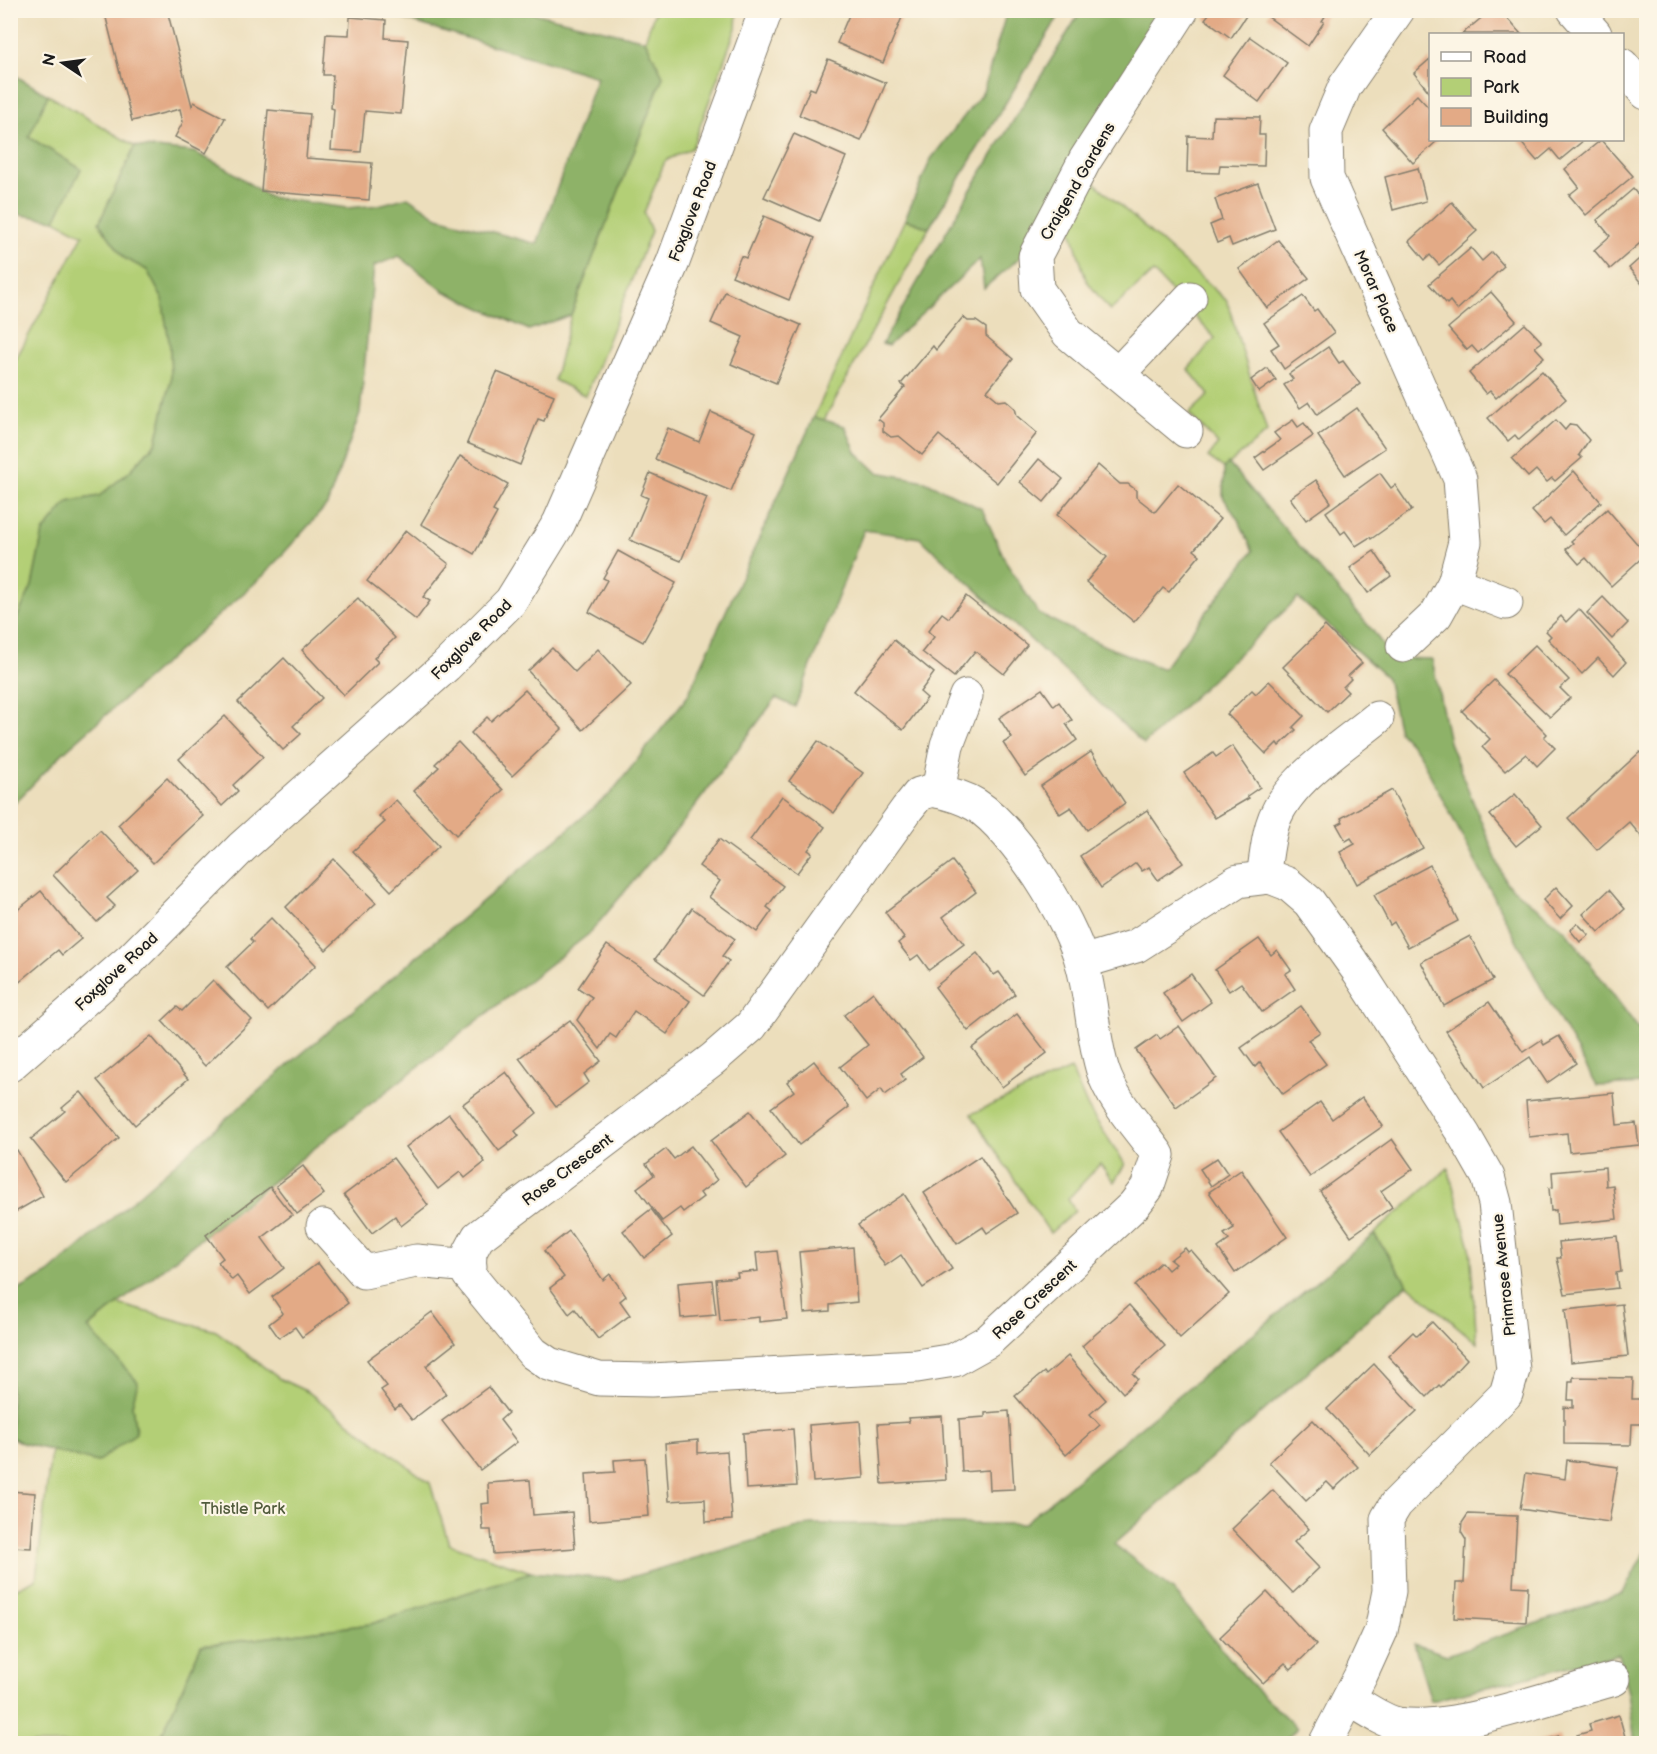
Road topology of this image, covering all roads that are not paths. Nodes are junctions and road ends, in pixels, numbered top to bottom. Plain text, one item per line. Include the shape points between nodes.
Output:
1 (766, 10) edge
2 (1182, 10) edge
3 (1398, 10) edge
4 (1574, 10) edge
5 (1594, 33) edge
6 (1624, 66) edge
7 (1647, 93) edge
8 (1190, 298) dead end
9 (1118, 374) junction
10 (1186, 431) dead end
11 (1454, 583) junction
12 (1506, 603) dead end
13 (1403, 646) dead end
14 (966, 696) dead end
15 (1377, 718) dead end
16 (938, 790) junction
17 (1263, 877) junction
18 (1082, 962) junction
19 (10, 1065) edge
20 (323, 1226) dead end
21 (470, 1266) junction
22 (1614, 1679) dead end
23 (1349, 1700) junction
24 (1325, 1743) edge

1 - 19 street, Foxglove Road via 673,262 559,523 511,601 446,666 242,848 130,960
2 - 9 street, Craigend Gardens via 1085,160 1035,256 1037,289 1068,333
3 - 11 street, Morar Place via 1345,86 1326,130 1328,178 1460,479 1465,542
4 - 5 street
6 - 7 street
8 - 9 street
9 - 10 street, Craigend Gardens
11 - 12 street
11 - 13 street, Morar Place via 1436,615
14 - 16 street via 946,745
15 - 17 street via 1297,783 1282,802 1272,825
16 - 18 street, Rose Crescent via 977,806 1011,839 1038,873
16 - 21 street, Rose Crescent via 919,794 907,809 751,1026 478,1237 470,1252
17 - 18 street, Primrose Avenue via 1238,880 1136,946
17 - 23 street, Primrose Avenue via 1288,884 1310,902 1464,1135 1488,1177 1496,1203 1513,1370 1506,1394 1396,1504 1387,1519 1389,1591 1381,1631
18 - 21 street, Rose Crescent via 1103,1071 1115,1096 1158,1155 1147,1188 1134,1205 988,1341 954,1360 917,1366 651,1380 599,1379 549,1364 533,1353 470,1275
20 - 21 street via 364,1272 416,1261
22 - 23 street via 1460,1721 1415,1725 1396,1724
23 - 24 street, Primrose Avenue

